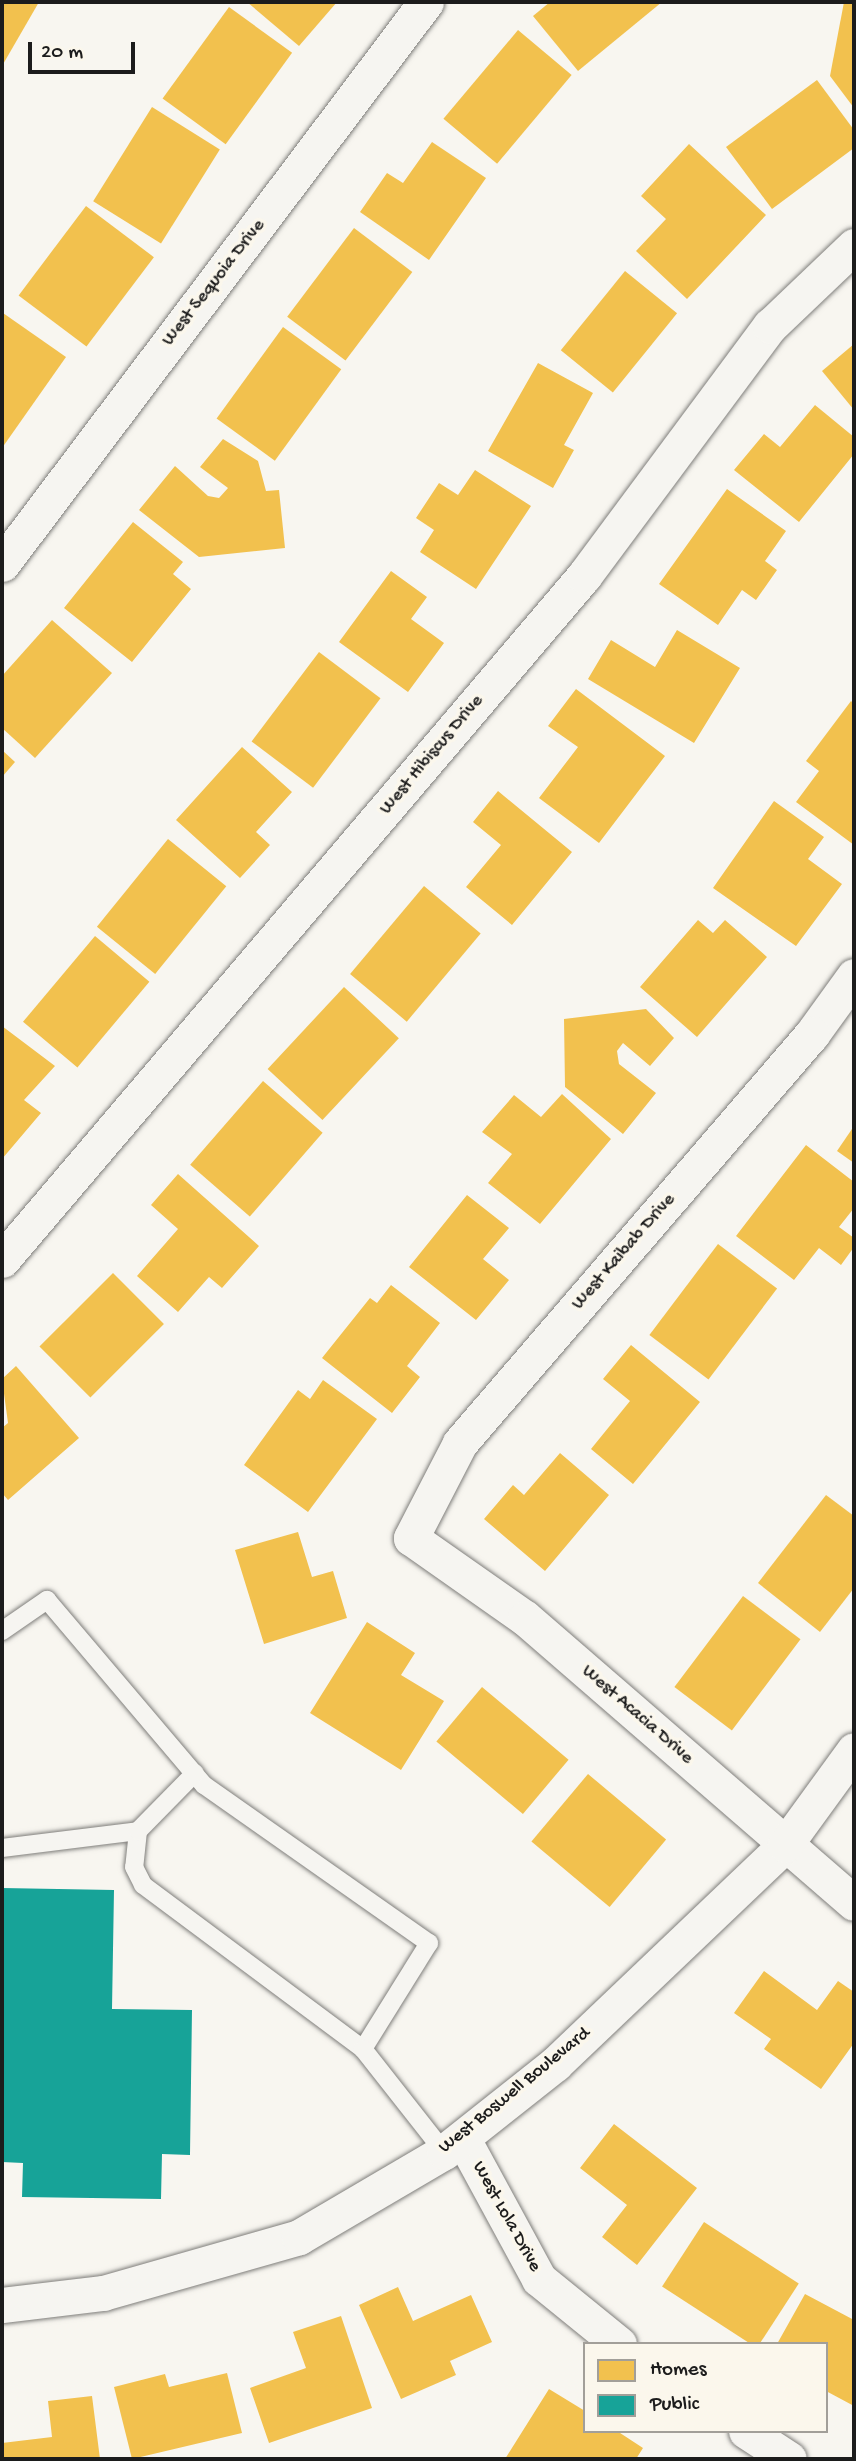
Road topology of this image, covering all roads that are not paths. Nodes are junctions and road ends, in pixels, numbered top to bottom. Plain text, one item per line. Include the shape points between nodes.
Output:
1 (426, 2) edge
2 (854, 246) edge
3 (2, 564) edge
4 (854, 976) edge
5 (2, 1260) edge
6 (411, 1538) joint
7 (2, 1631) edge
8 (854, 1750) edge
9 (195, 1773) junction
10 (138, 1831) junction
11 (785, 1845) junction
12 (2, 1848) edge
13 (854, 1903) edge
14 (363, 2049) junction
15 (454, 2145) junction
16 (2, 2305) edge
17 (618, 2342) edge
18 (749, 2433) edge
19 (789, 2459) edge

1 - 3 street, West Sequoia Drive
2 - 5 street, West Hibiscus Drive via 770,326 584,576
4 - 6 street, West Kaibab Drive via 812,1034 460,1443
6 - 11 street, West Acacia Drive via 525,1618
7 - 9 lane via 47,1600
8 - 11 street, West Boswell Boulevard
9 - 10 lane
9 - 14 lane via 429,1943
10 - 12 lane
10 - 14 lane via 134,1867 143,1885
11 - 13 street, West Acacia Drive
11 - 15 street, West Boswell Boulevard via 555,2064
14 - 15 lane
15 - 16 street, West Boswell Boulevard via 299,2237 103,2293
15 - 17 street, West Lola Drive via 540,2279
18 - 19 street

